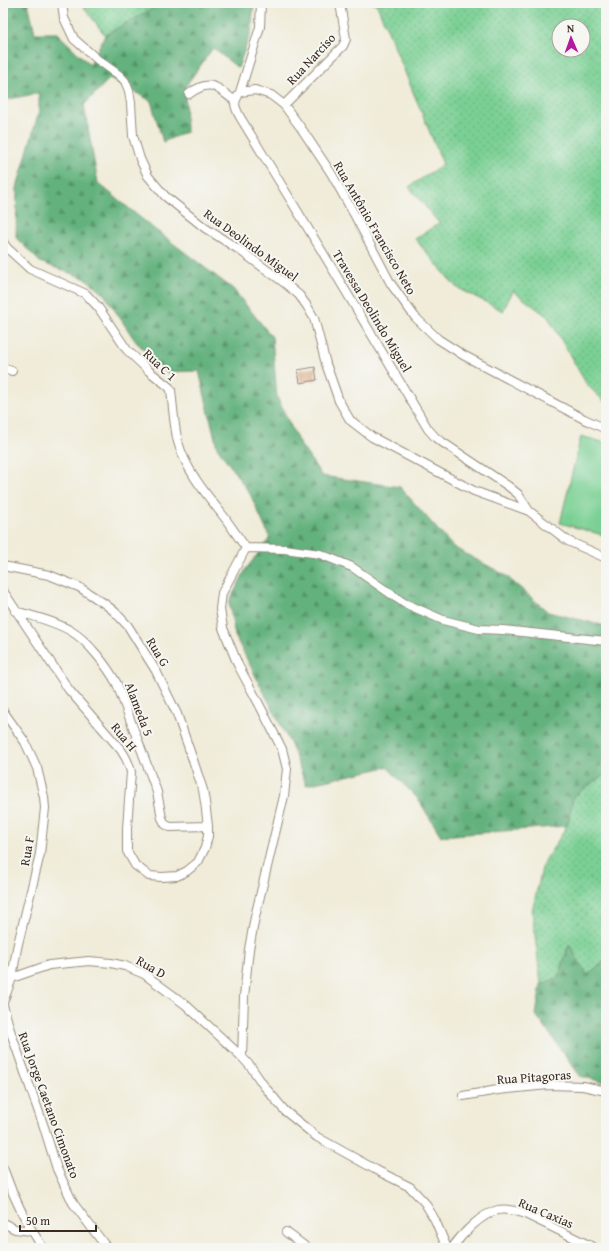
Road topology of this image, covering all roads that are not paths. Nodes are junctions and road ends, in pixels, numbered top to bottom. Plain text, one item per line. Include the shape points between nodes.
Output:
1 (62, 3) edge
2 (261, 3) edge
3 (340, 3) edge
4 (240, 92) junction
5 (189, 94) dead end
6 (235, 101) junction
7 (284, 105) junction
8 (3, 242) edge
9 (3, 368) edge
10 (12, 372) dead end
11 (606, 429) edge
12 (529, 511) junction
13 (246, 548) junction
14 (606, 558) edge
15 (3, 566) edge
16 (3, 591) edge
17 (15, 611) junction
18 (606, 641) edge
19 (3, 711) edge
20 (208, 826) junction
21 (12, 978) junction
22 (3, 1002) edge
23 (3, 1005) edge
24 (242, 1058) junction
25 (606, 1091) edge
26 (462, 1096) dead end
27 (3, 1168) edge
28 (3, 1223) edge
29 (31, 1231) junction
30 (286, 1232) dead end
31 (43, 1248) edge
32 (107, 1248) edge
33 (307, 1248) edge
34 (447, 1248) edge
35 (452, 1248) edge
36 (595, 1248) edge

1 - 12 street, Rua Deolindo Miguel via 64,18 74,39 125,81 129,91 133,136 148,176 165,196 205,228 282,281 299,295 307,306 314,318 338,402 350,420 372,437 474,491
2 - 4 street via 260,27
3 - 7 street, Rua Narciso via 346,39 343,46
4 - 6 street
4 - 7 street, Rua Antônio Francisco Neto via 255,90 271,95
5 - 6 street via 199,86 210,84
6 - 12 street, Travessa Deolindo Miguel via 234,107 428,429 436,438 518,494
7 - 11 street, Rua Antônio Francisco Neto via 330,173 391,284 415,316 438,339 463,355
8 - 13 street, Rua C 1 via 30,268 86,294 98,307 127,350 169,387 178,442 184,457 205,493
9 - 10 street
12 - 14 street, Rua Deolindo Miguel via 568,541
13 - 18 street via 285,548 320,554 352,567 404,603 443,620 479,629
13 - 24 street via 222,593 220,609 223,628 238,665 282,749 287,769 284,796 249,949
15 - 20 street, Rua G via 49,575 79,587 110,608 128,626 156,671 177,714 203,790
16 - 17 street, Rua H
17 - 20 street, Alameda 5 via 69,630 77,635 108,668 117,684 157,792 165,824 170,827
17 - 20 street, Rua H via 69,690 127,758 131,772 127,851 135,865 149,876 177,876 187,872 198,862 205,848
19 - 21 street, Rua F via 25,742 37,768 45,808 40,854
21 - 22 street, Rua F
21 - 24 street, Rua D via 49,965 89,961 125,966 144,974 186,1005
23 - 32 street, Rua Jorge Caetano Cimonato via 57,1169 74,1203
24 - 34 street, Rua D via 285,1111 317,1137 410,1187 425,1203
25 - 26 street, Rua Pitagoras via 584,1086 548,1086
27 - 29 street via 12,1194
28 - 29 street via 15,1229
29 - 31 street
30 - 33 street
35 - 36 street, Rua Caxias via 483,1216 499,1210 511,1210 523,1213

